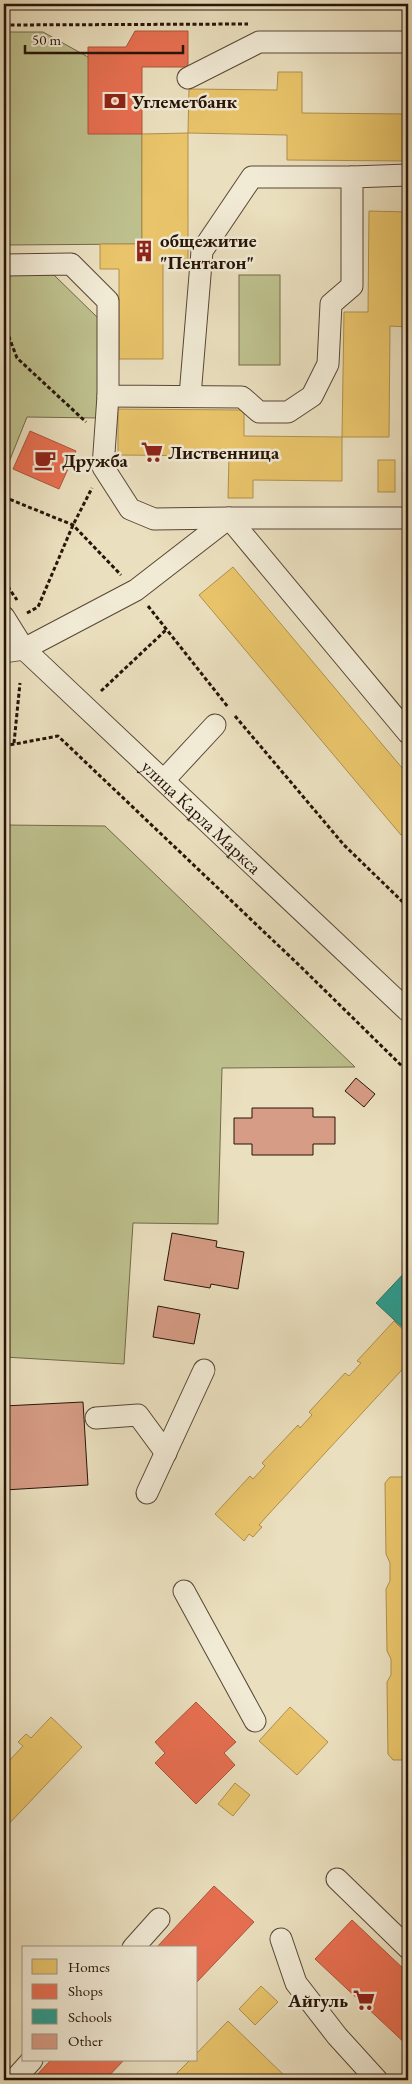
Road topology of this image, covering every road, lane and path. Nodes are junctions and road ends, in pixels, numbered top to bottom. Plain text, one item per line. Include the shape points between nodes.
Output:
1 (250, 24) dead end
2 (4, 25) edge
3 (408, 42) edge
4 (188, 78) dead end
5 (408, 176) edge
6 (352, 177) junction
7 (4, 264) edge
8 (4, 324) edge
9 (108, 396) junction
10 (190, 396) junction
11 (104, 440) junction
12 (103, 467) junction
13 (4, 496) edge
14 (229, 518) junction
15 (408, 518) edge
16 (73, 525) junction
17 (4, 581) edge
18 (136, 590) junction
19 (4, 616) edge
20 (167, 629) junction
21 (14, 650) edge
22 (20, 683) dead end
23 (101, 691) dead end
24 (214, 726) dead end
25 (408, 733) edge
26 (14, 743) junction
27 (4, 746) edge
28 (164, 780) junction
29 (408, 907) edge
30 (408, 1011) edge
31 (408, 1072) edge
32 (204, 1370) dead end
33 (96, 1418) dead end
34 (166, 1453) junction
35 (147, 1494) dead end
36 (184, 1591) dead end
37 (254, 1721) dead end
38 (337, 1879) dead end
39 (159, 1919) dead end
40 (281, 1939) dead end
41 (135, 1946) edge
42 (408, 1948) edge
43 (30, 2062) edge
44 (14, 2080) edge
45 (377, 2080) edge

1 - 2 path
3 - 4 street via 259,42
5 - 6 street
6 - 10 street via 252,177 202,251
6 - 10 street via 352,286 331,304 328,364 312,396 288,412 259,412 242,397
7 - 9 street via 71,264 108,301
8 - 11 path via 17,358
9 - 10 street
9 - 11 street
11 - 12 street
12 - 14 street via 130,509 154,518
12 - 16 path
13 - 16 path
14 - 15 street
14 - 18 street
14 - 25 street
16 - 17 path via 38,607 27,613
16 - 18 path
18 - 20 path
18 - 21 street
19 - 21 street, улица Карла Маркса
20 - 23 path
20 - 29 path via 237,720 344,845
21 - 28 street, улица Карла Маркса
22 - 26 path
24 - 28 street
26 - 27 path
26 - 31 path via 58,736
28 - 30 street, улица Карла Маркса
32 - 34 street
33 - 34 street via 138,1415
34 - 35 street
36 - 37 street
38 - 42 street
39 - 41 street
40 - 45 street via 296,1983 337,2036
43 - 44 street

